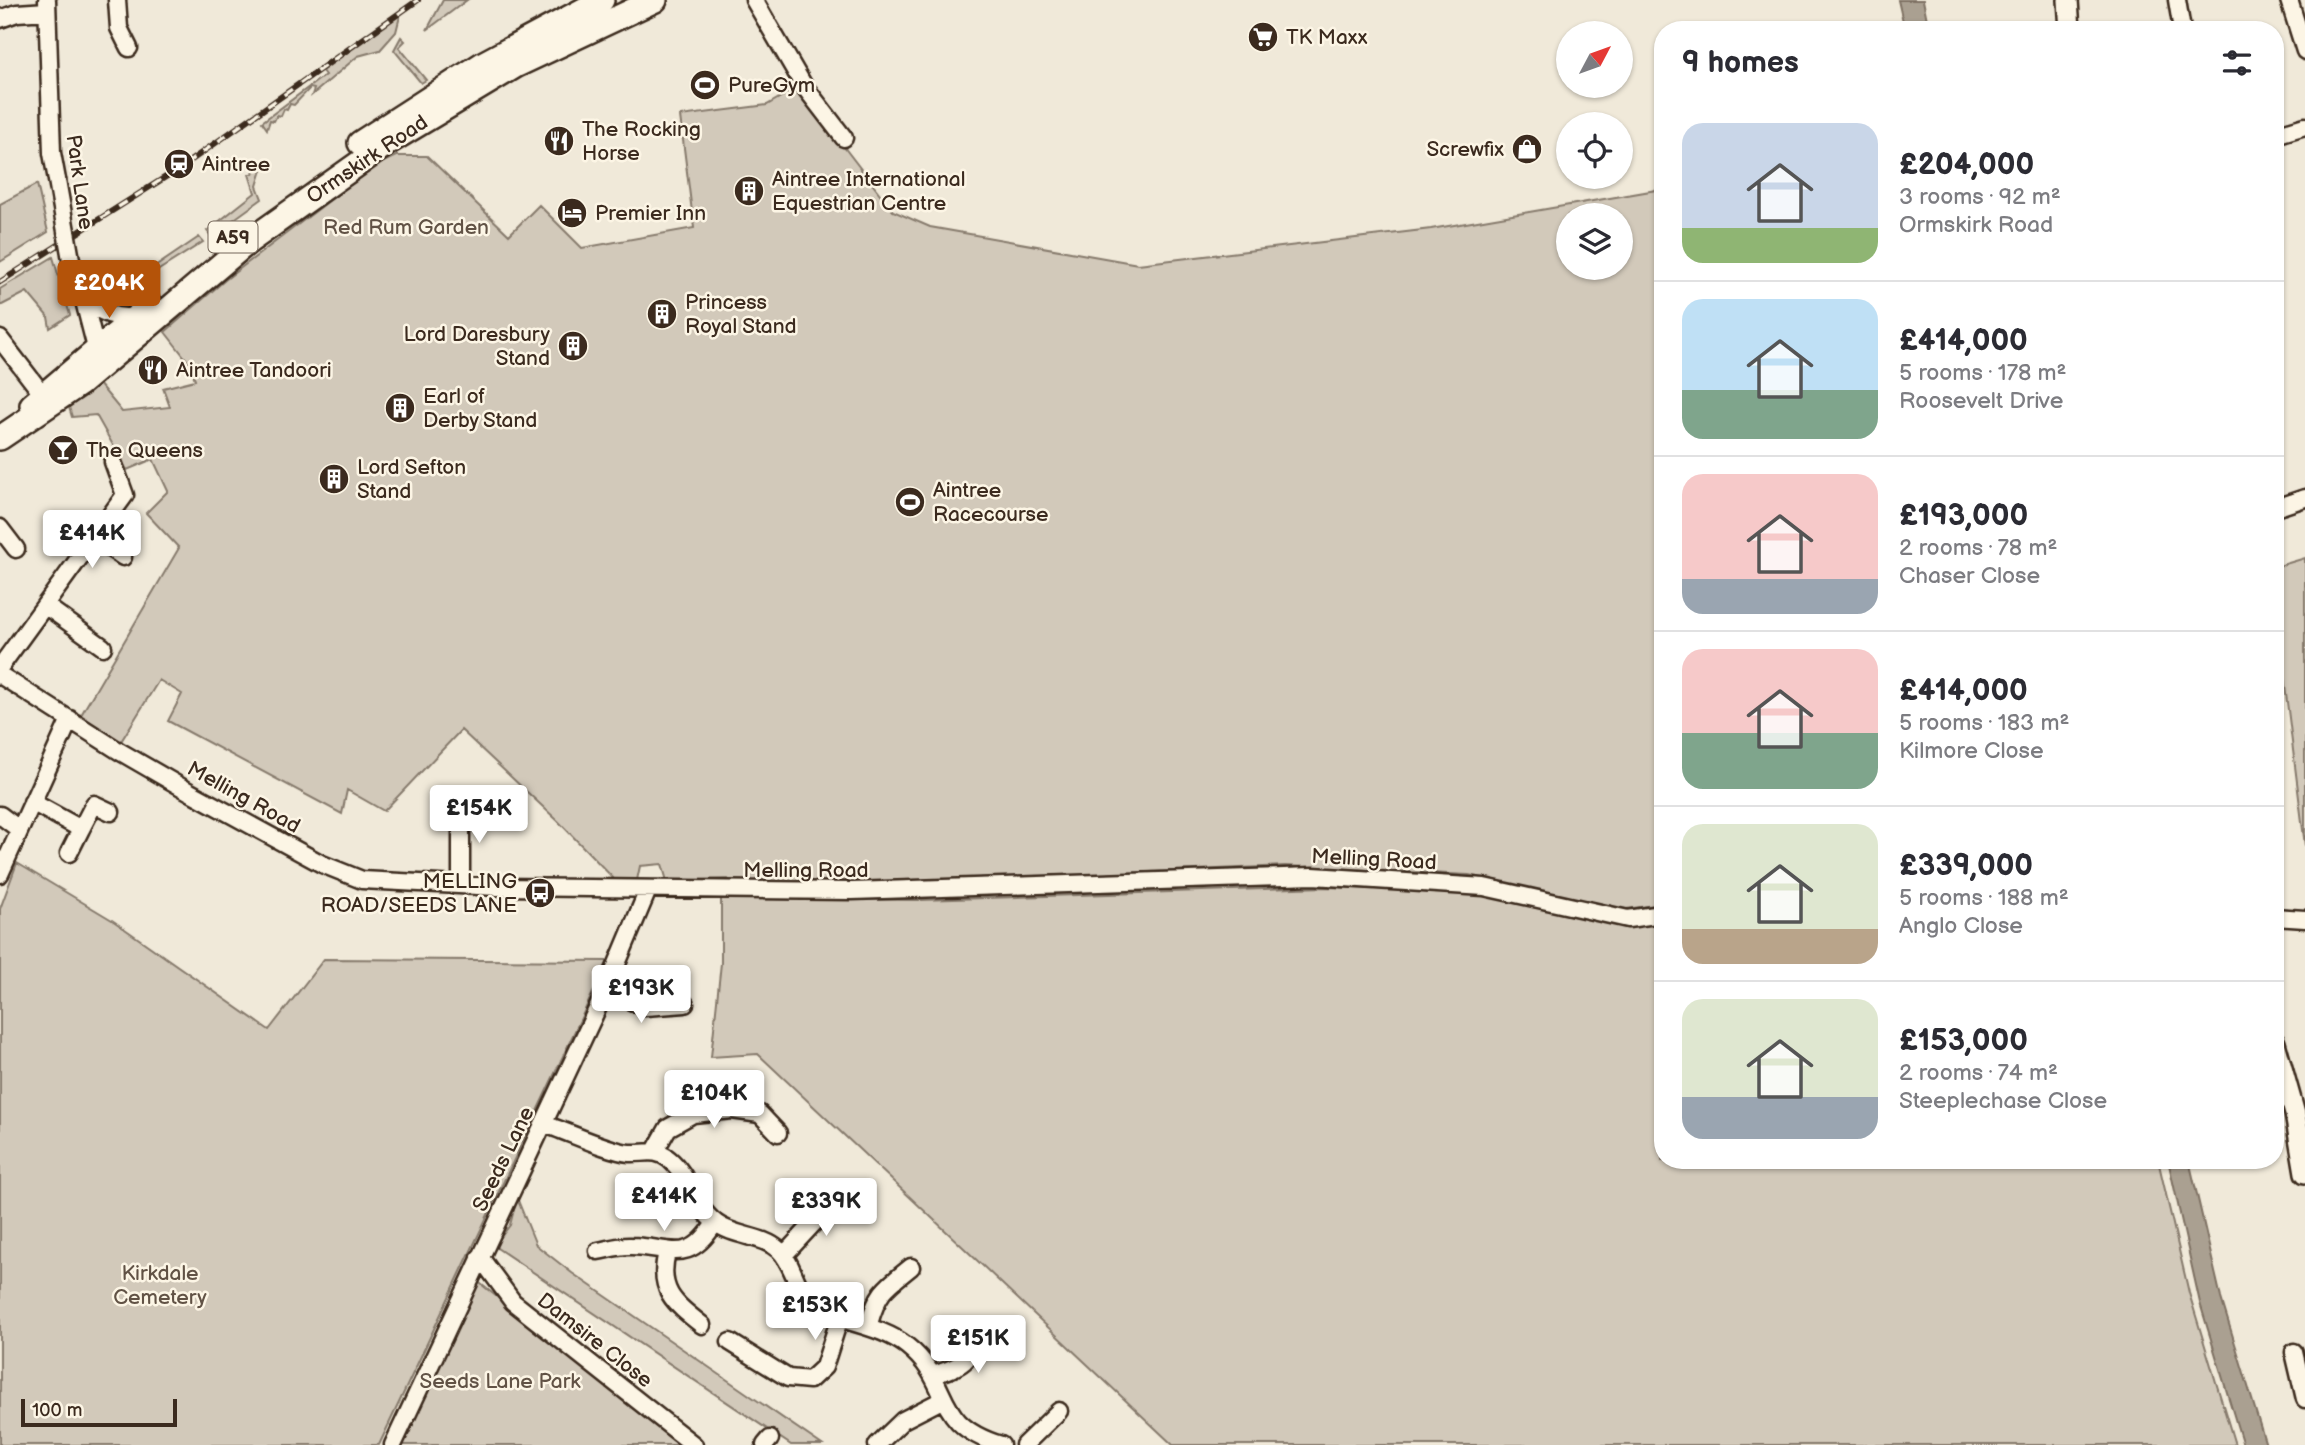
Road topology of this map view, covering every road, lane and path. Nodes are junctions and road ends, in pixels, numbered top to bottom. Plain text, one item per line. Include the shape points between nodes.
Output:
1 (117, 0) edge
2 (602, 0) edge
3 (655, 0) edge
4 (754, 0) edge
5 (2068, 0) edge
6 (2177, 0) edge
7 (2289, 0) edge
8 (47, 5) edge
9 (0, 19) edge
10 (2069, 21) edge
11 (2180, 21) edge
12 (129, 48) dead end
13 (2305, 51) edge
14 (2305, 126) edge
15 (2284, 132) edge
16 (844, 138) dead end
17 (85, 301) junction
18 (136, 316) junction
19 (0, 339) edge
20 (101, 355) junction
21 (46, 400) junction
22 (4, 434) edge
23 (113, 462) dead end
24 (2305, 498) edge
25 (2284, 505) edge
26 (0, 528) edge
27 (92, 536) junction
28 (16, 549) dead end
29 (123, 557) dead end
30 (46, 606) junction
31 (103, 647) dead end
32 (0, 667) edge
33 (0, 676) edge
34 (70, 719) junction
35 (32, 802) junction
36 (461, 805) dead end
37 (111, 812) dead end
38 (0, 815) edge
39 (81, 829) junction
40 (20, 830) junction
41 (69, 853) dead end
42 (0, 874) edge
43 (461, 885) junction
44 (648, 890) junction
45 (1654, 915) edge
46 (2284, 918) edge
47 (2305, 919) edge
48 (664, 987) dead end
49 (606, 990) junction
50 (685, 1004) dead end
51 (665, 1005) junction
52 (2284, 1068) edge
53 (2300, 1113) edge
54 (544, 1124) junction
55 (778, 1133) dead end
56 (655, 1151) junction
57 (2305, 1172) edge
58 (839, 1196) dead end
59 (716, 1223) junction
60 (598, 1251) dead end
61 (667, 1252) junction
62 (784, 1255) junction
63 (480, 1257) junction
64 (911, 1267) dead end
65 (840, 1317) junction
66 (869, 1324) junction
67 (702, 1325) dead end
68 (980, 1332) dead end
69 (730, 1342) dead end
70 (2294, 1352) dead end
71 (933, 1375) junction
72 (944, 1399) junction
73 (2305, 1399) edge
74 (1059, 1411) dead end
75 (995, 1444) edge
76 (393, 1445) edge
77 (694, 1445) edge
78 (877, 1445) edge
79 (1024, 1445) edge

1 - 12 street via 119,28
2 - 18 highway, Ormskirk Road / A59 via 435,92 319,170
3 - 20 highway, Ormskirk Road / A59 via 517,65 389,142
4 - 16 street via 804,86
5 - 10 main road
6 - 11 street
7 - 13 street
8 - 9 street
8 - 17 street, Park Lane, bridge via 52,153 73,271
14 - 15 street
17 - 18 street via 114,316
17 - 20 street, Park Lane
18 - 20 highway, Ormskirk Road / A59
19 - 21 street
20 - 21 highway, A59
21 - 22 highway, A59
23 - 27 street via 125,495
24 - 25 street
26 - 28 street
27 - 29 street
27 - 30 street
30 - 31 street
30 - 32 street
33 - 34 street, Melling Road
34 - 35 street
34 - 43 street, Melling Road via 155,772 344,875
35 - 39 street
35 - 40 street
36 - 43 street
37 - 39 street via 94,804
38 - 40 street
39 - 41 street
40 - 42 street
43 - 44 street, Melling Road
44 - 45 street, Melling Road via 904,891 1312,876 1484,887 1617,918
44 - 49 street, Seeds Lane
46 - 47 street
48 - 51 street
49 - 51 street via 645,1007
49 - 54 street, Seeds Lane
50 - 51 street
52 - 53 main road
53 - 57 main road
54 - 56 street via 628,1153
54 - 63 street, Seeds Lane
55 - 56 street via 760,1114 732,1110 693,1114 668,1128
56 - 59 street via 682,1174
58 - 62 street
59 - 61 street via 691,1248
59 - 62 street via 732,1233 773,1245
60 - 61 street via 622,1246
61 - 67 street via 663,1273 668,1292 677,1306
62 - 65 street via 801,1293 813,1305
63 - 76 street, Seeds Lane
63 - 77 street, Damsire Close via 513,1302
64 - 66 street via 886,1284
65 - 66 street
65 - 69 street via 824,1367 810,1380 788,1378
66 - 71 street via 909,1348
68 - 71 street via 968,1360
70 - 73 street
71 - 72 street
72 - 75 street via 959,1426
72 - 78 street via 903,1420
74 - 79 street

